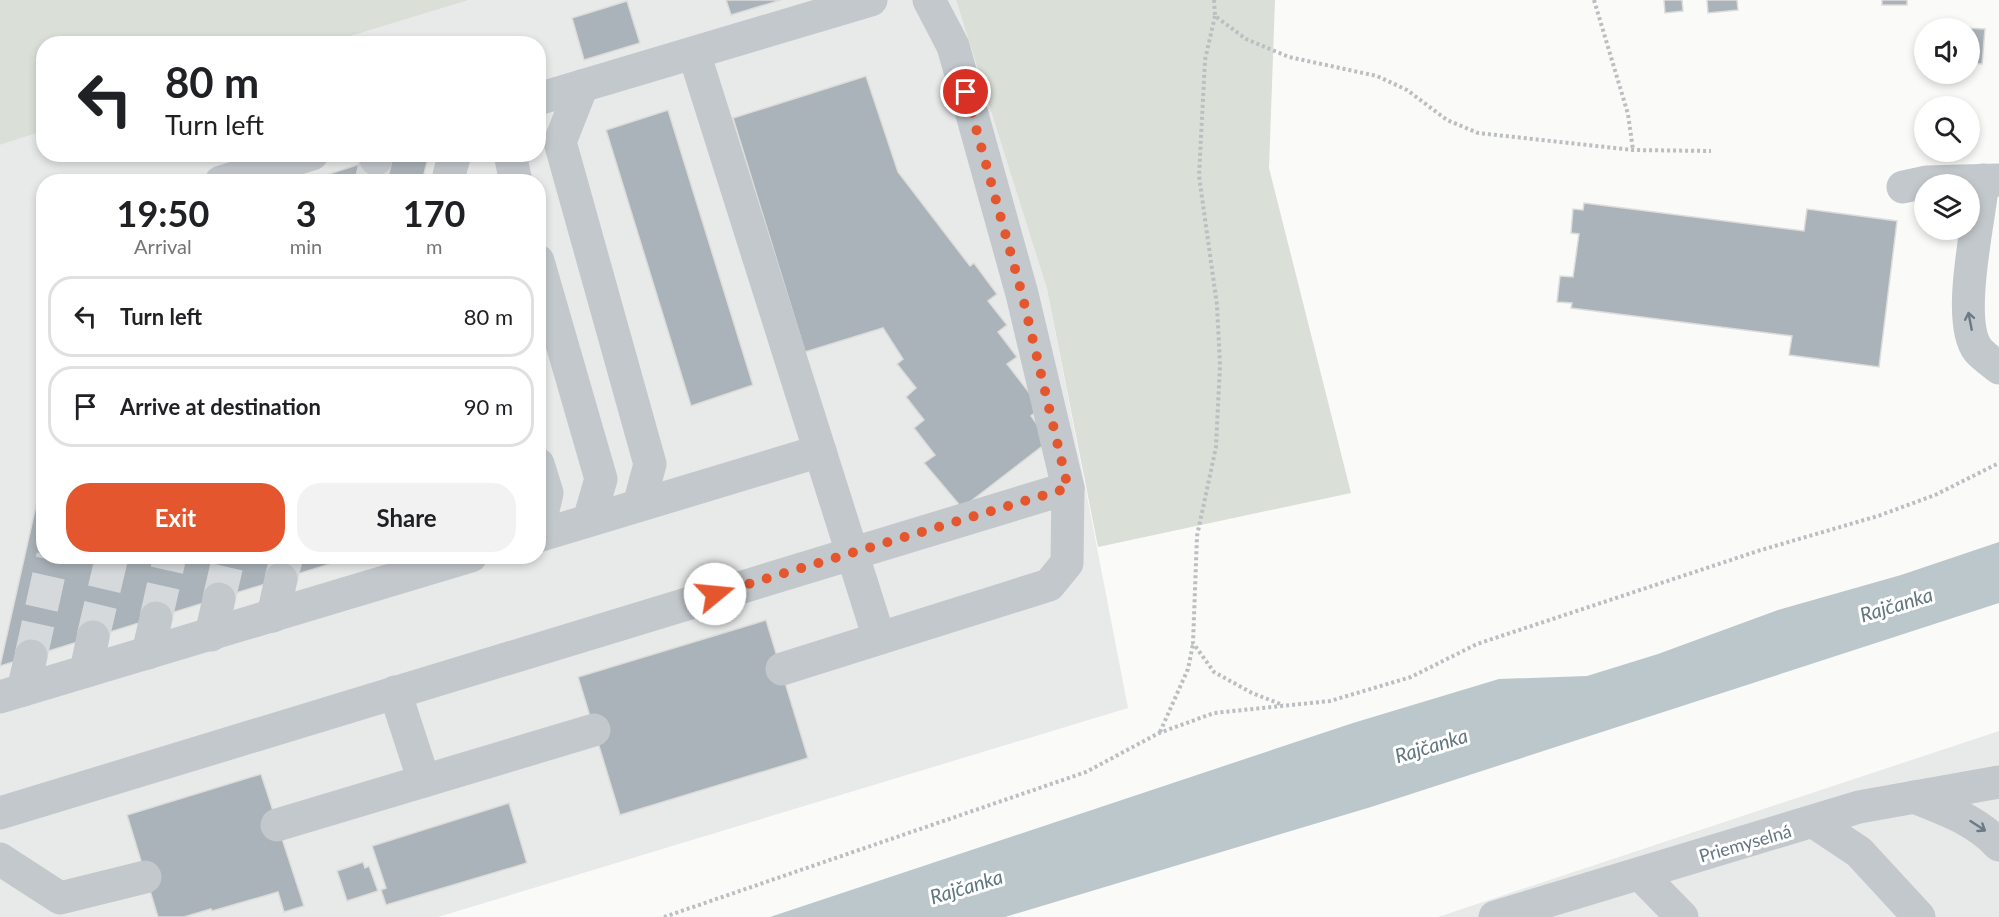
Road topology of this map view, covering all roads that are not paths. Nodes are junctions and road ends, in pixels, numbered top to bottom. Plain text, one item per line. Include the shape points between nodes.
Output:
1 (871, 0) edge
2 (929, 0) edge
3 (694, 53) junction
4 (582, 86) junction
5 (546, 97) edge
6 (315, 163) edge
7 (265, 174) edge
8 (1991, 180) edge
9 (546, 289) edge
10 (1999, 368) edge
11 (820, 451) junction
12 (1068, 488) junction
13 (639, 505) junction
14 (589, 520) junction
15 (546, 532) edge
16 (852, 552) junction
17 (445, 564) edge
18 (281, 579) tunnel mouth
19 (219, 598) tunnel mouth
20 (273, 616) junction
21 (156, 618) tunnel mouth
22 (211, 635) junction
23 (93, 637) tunnel mouth
24 (879, 638) junction
25 (148, 653) junction
26 (31, 656) tunnel mouth
27 (782, 669) dead end
28 (86, 671) junction
29 (395, 692) junction
30 (12, 693) edge
31 (594, 730) dead end
32 (424, 782) junction
33 (1999, 782) edge
34 (1914, 797) junction
35 (0, 813) edge
36 (1815, 822) junction
37 (277, 825) dead end
38 (1999, 845) edge
39 (0, 859) edge
40 (1640, 874) junction
41 (145, 877) dead end
42 (1495, 917) edge
43 (1682, 917) edge
44 (1919, 917) edge

1 - 3 street
2 - 12 street via 953,46 1022,294
3 - 4 street
3 - 11 street
4 - 5 street
4 - 13 street via 560,142 650,464
6 - 7 street
10 -> 8 street via 1977,348 1968,316 1968,277 1980,212
9 - 14 street via 601,479
11 - 13 street
11 - 16 street
12 - 16 street
12 - 24 street via 1067,563 1049,585
13 - 14 street
14 - 15 street
16 - 24 street
16 - 29 street
17 - 20 street
18 - 20 street
19 - 22 street
20 - 22 street
21 - 25 street
22 - 25 street
23 - 28 street
24 - 27 street
25 - 28 street
26 - 30 street
28 - 30 street
29 - 32 street
29 - 35 street
31 - 32 street
32 - 37 street
33 - 34 street, Priemyselná
34 - 36 street, Priemyselná via 1859,807
34 -> 38 street via 1963,816
36 - 40 street, Priemyselná
36 - 44 street via 1859,852
39 - 41 street via 60,898
40 - 42 street, Priemyselná
40 - 43 street

